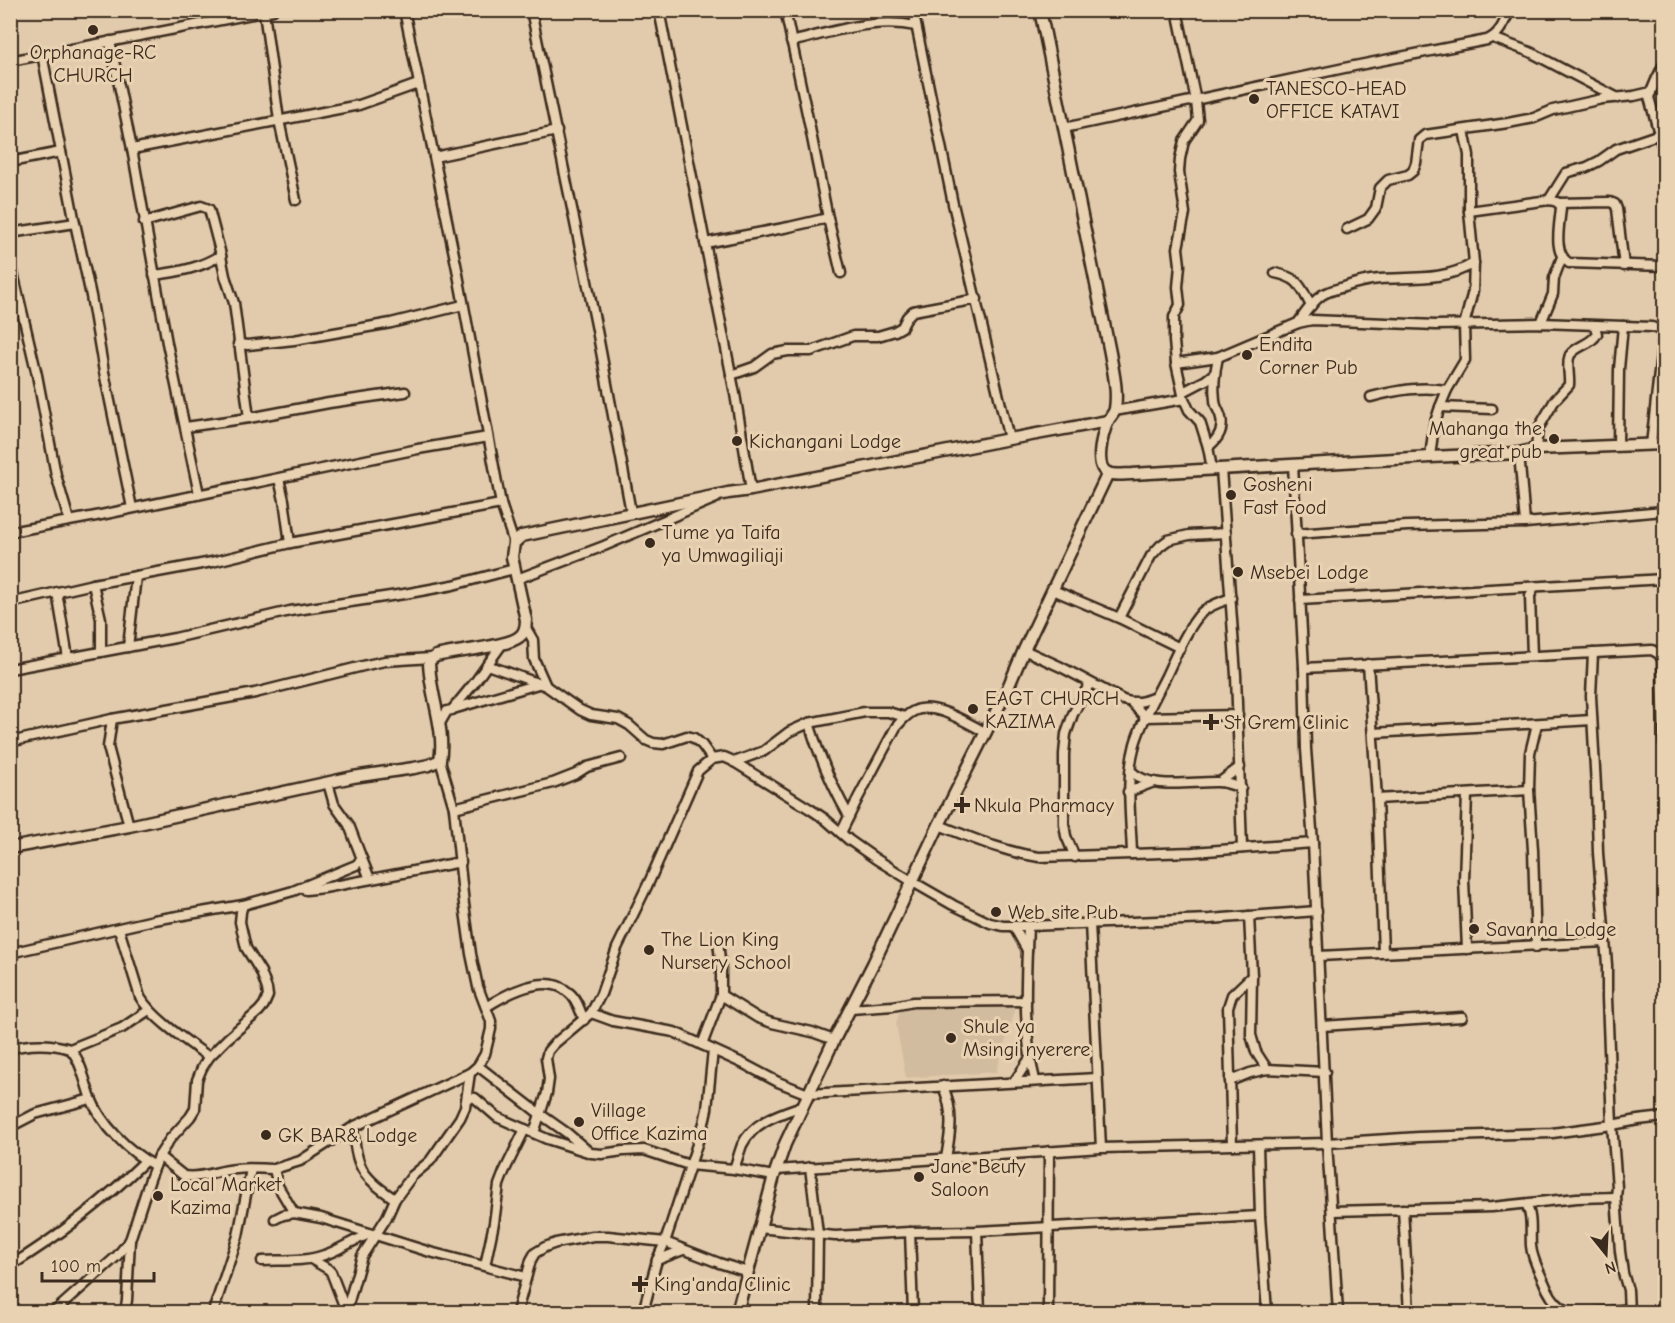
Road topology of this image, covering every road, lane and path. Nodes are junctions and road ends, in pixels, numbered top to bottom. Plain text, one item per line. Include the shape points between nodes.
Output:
1 (404, 10) edge
2 (531, 10) edge
3 (659, 10) edge
4 (785, 10) edge
5 (1040, 10) edge
6 (1177, 10) edge
7 (1510, 10) edge
8 (269, 11) edge
9 (914, 11) edge
10 (902, 23) junction
11 (916, 26) junction
12 (1493, 38) junction
13 (110, 41) junction
14 (791, 42) junction
15 (42, 54) junction
16 (10, 61) edge
17 (1665, 64) edge
18 (1660, 79) edge
19 (418, 84) junction
20 (1651, 92) junction
21 (1618, 98) junction
22 (1196, 101) junction
23 (279, 120) junction
24 (1661, 124) edge
25 (1064, 128) junction
26 (1464, 130) junction
27 (557, 131) junction
28 (1660, 134) junction
29 (132, 149) junction
30 (61, 152) junction
31 (1665, 152) edge
32 (434, 157) junction
33 (10, 162) edge
34 (296, 200) dead end
35 (1554, 202) junction
36 (1469, 211) junction
37 (828, 218) junction
38 (144, 222) junction
39 (75, 223) junction
40 (1347, 229) dead end
41 (10, 233) edge
42 (705, 243) junction
43 (221, 255) junction
44 (1562, 257) junction
45 (10, 260) edge
46 (1474, 263) junction
47 (1624, 266) junction
48 (1665, 266) edge
49 (841, 273) dead end
50 (1275, 273) dead end
51 (154, 275) junction
52 (976, 299) junction
53 (463, 305) junction
54 (1311, 306) junction
55 (1298, 323) junction
56 (1541, 323) junction
57 (1464, 325) junction
58 (1595, 326) junction
59 (1623, 326) junction
60 (1664, 341) edge
61 (238, 344) junction
62 (1218, 357) junction
63 (1176, 363) junction
64 (1215, 373) junction
65 (731, 375) junction
66 (1447, 390) junction
67 (405, 392) dead end
68 (1183, 395) junction
69 (1371, 397) dead end
70 (1440, 406) junction
71 (1492, 409) dead end
72 (1114, 411) junction
73 (249, 418) junction
74 (1108, 422) junction
75 (186, 427) junction
76 (488, 437) junction
77 (1010, 439) junction
78 (1665, 444) edge
79 (1651, 445) junction
80 (1618, 446) junction
81 (1208, 447) junction
82 (1536, 449) junction
83 (1519, 453) junction
84 (1430, 457) junction
85 (1293, 465) junction
86 (1217, 469) junction
87 (1108, 473) junction
88 (279, 479) junction
89 (751, 490) junction
90 (728, 493) junction
91 (199, 494) junction
92 (501, 504) junction
93 (132, 508) junction
94 (1665, 511) edge
95 (631, 512) junction
96 (69, 520) junction
97 (1524, 523) junction
98 (10, 531) edge
99 (1226, 533) junction
100 (1296, 534) junction
101 (290, 543) junction
102 (514, 543) junction
103 (516, 574) junction
104 (136, 576) junction
105 (1665, 579) edge
106 (93, 584) junction
107 (1534, 587) junction
108 (1053, 590) junction
109 (57, 592) junction
110 (1231, 598) junction
111 (1300, 600) junction
112 (10, 603) edge
113 (1119, 618) junction
114 (526, 628) junction
115 (1168, 642) junction
116 (503, 643) junction
117 (128, 647) junction
118 (1180, 648) junction
119 (1024, 650) junction
120 (101, 652) junction
121 (1593, 652) junction
122 (1532, 656) junction
123 (68, 658) junction
124 (431, 658) junction
125 (1173, 660) junction
126 (1368, 664) junction
127 (488, 665) junction
128 (1304, 668) junction
129 (10, 669) edge
130 (1090, 683) junction
131 (542, 685) junction
132 (1155, 697) junction
133 (1132, 703) junction
134 (452, 710) junction
135 (1238, 715) junction
136 (905, 717) junction
137 (1145, 717) junction
138 (112, 719) junction
139 (1592, 720) junction
140 (809, 723) junction
141 (1537, 724) junction
142 (439, 726) junction
143 (985, 732) junction
144 (1373, 733) junction
145 (10, 742) edge
146 (1665, 744) edge
147 (621, 758) dead end
148 (712, 759) junction
149 (440, 760) junction
150 (734, 762) junction
151 (1240, 766) junction
152 (1131, 771) junction
153 (1154, 782) junction
154 (1220, 782) junction
155 (328, 783) junction
156 (1240, 788) junction
157 (1529, 790) junction
158 (1128, 792) junction
159 (1467, 795) junction
160 (1377, 799) junction
161 (454, 808) junction
162 (849, 816) junction
163 (129, 825) junction
164 (939, 825) junction
165 (841, 833) junction
166 (1066, 836) junction
167 (1313, 843) junction
168 (10, 848) edge
169 (1242, 848) junction
170 (1132, 854) junction
171 (1058, 856) junction
172 (1075, 856) junction
173 (362, 859) junction
174 (461, 862) junction
175 (370, 879) junction
176 (913, 882) junction
177 (293, 891) junction
178 (243, 905) junction
179 (1317, 911) junction
180 (1249, 916) junction
181 (1090, 923) junction
182 (1028, 926) junction
183 (1014, 927) junction
184 (119, 928) junction
185 (718, 941) dead end
186 (1605, 942) junction
187 (1536, 947) junction
188 (1467, 949) junction
189 (1027, 950) junction
190 (1383, 952) junction
191 (10, 953) edge
192 (1320, 956) junction
193 (1252, 976) junction
194 (721, 995) junction
195 (1026, 1001) junction
196 (486, 1007) junction
197 (850, 1009) junction
198 (149, 1010) junction
199 (591, 1013) junction
200 (1462, 1017) dead end
201 (584, 1020) junction
202 (1322, 1026) junction
203 (834, 1040) junction
204 (702, 1044) junction
205 (10, 1049) edge
206 (70, 1049) junction
207 (713, 1050) junction
208 (209, 1057) junction
209 (1029, 1058) junction
210 (478, 1066) junction
211 (1267, 1069) junction
212 (1325, 1072) junction
213 (470, 1073) junction
214 (1097, 1078) junction
215 (1035, 1080) junction
216 (1230, 1081) junction
217 (1014, 1082) junction
218 (943, 1086) junction
219 (808, 1094) junction
220 (467, 1097) junction
221 (91, 1099) junction
222 (802, 1106) junction
223 (540, 1114) junction
224 (1665, 1118) edge
225 (1612, 1125) junction
226 (10, 1127) edge
227 (353, 1127) junction
228 (525, 1129) junction
229 (534, 1133) junction
230 (340, 1135) junction
231 (1327, 1143) junction
232 (354, 1144) junction
233 (1232, 1145) junction
234 (1258, 1145) junction
235 (1101, 1148) junction
236 (1048, 1151) junction
237 (591, 1154) junction
238 (159, 1156) junction
239 (946, 1158) junction
240 (145, 1161) junction
241 (689, 1164) junction
242 (155, 1166) junction
243 (810, 1167) junction
244 (251, 1169) junction
245 (274, 1169) junction
246 (734, 1169) junction
247 (775, 1173) junction
248 (1616, 1197) junction
249 (395, 1199) junction
250 (1526, 1204) junction
251 (1403, 1209) junction
252 (1332, 1211) junction
253 (294, 1213) junction
254 (1260, 1216) junction
255 (275, 1219) dead end
256 (1049, 1227) junction
257 (759, 1228) junction
258 (977, 1231) junction
259 (910, 1232) junction
260 (373, 1234) junction
261 (818, 1234) junction
262 (130, 1239) junction
263 (665, 1242) junction
264 (683, 1250) junction
265 (311, 1259) junction
266 (657, 1260) junction
267 (262, 1261) dead end
268 (10, 1266) edge
269 (485, 1266) junction
270 (748, 1272) junction
271 (526, 1277) junction
272 (1629, 1311) edge
273 (54, 1312) edge
274 (125, 1312) edge
275 (213, 1312) edge
276 (346, 1312) edge
277 (517, 1312) edge
278 (643, 1312) edge
279 (739, 1312) edge
280 (818, 1312) edge
281 (914, 1312) edge
282 (980, 1312) edge
283 (1048, 1312) edge
284 (1267, 1312) edge
285 (1338, 1312) edge
286 (1408, 1312) edge

1 - 19 street
2 - 27 street
3 - 42 street
4 - 14 street
5 - 25 street
6 - 22 street
7 - 12 street
8 - 13 street
8 - 23 street
9 - 10 street
9 - 11 street
10 - 11 street
10 - 14 street via 859,26
11 - 52 street
12 - 21 street via 1530,51
12 - 22 street
13 - 15 street
13 - 29 street
14 - 37 street
15 - 16 street
15 - 30 street
17 - 18 street
18 - 20 street
19 - 23 street via 359,105
19 - 32 street
20 - 21 street
20 - 24 street via 1650,101
21 - 26 street
22 - 25 street
22 - 63 street via 1198,120 1184,141 1179,172 1185,213 1178,248
23 - 29 street
23 - 34 street
24 - 28 street
25 - 72 street via 1110,353 1116,389
26 - 36 street
26 - 40 street via 1425,135 1419,140 1413,171 1388,180 1380,188 1376,208 1368,219
27 - 32 street
27 - 95 street
28 - 31 street
28 - 35 street via 1568,172
29 - 38 street
30 - 33 street
30 - 39 street
32 - 53 street
35 - 36 street
35 - 44 street via 1560,207 1558,247
35 - 47 street via 1615,204
36 - 46 street
37 - 42 street
37 - 49 street
38 - 43 street via 206,207
38 - 51 street
39 - 41 street
39 - 93 street
42 - 65 street
43 - 51 street via 180,272
43 - 61 street via 234,303
44 - 47 street via 1569,263
44 - 56 street
45 - 96 street
46 - 54 street via 1448,274 1350,285 1324,293
46 - 57 street via 1473,291
47 - 48 street
50 - 54 street via 1289,276 1299,284
51 - 75 street
52 - 65 street via 917,309 902,327 889,333 853,336 811,351 772,354 754,367
52 - 77 street
53 - 61 street via 391,323 294,340
53 - 76 street
54 - 55 street
55 - 57 street via 1312,320
55 - 62 street
56 - 57 street
56 - 58 street
57 - 66 street via 1465,360
58 - 59 street
58 - 82 street via 1594,340 1570,355 1569,385 1538,429
59 - 60 street via 1652,327 1662,332
59 - 80 street
60 - 79 street
61 - 73 street
62 - 63 street
62 - 64 street
63 - 68 street
64 - 68 street
64 - 81 street via 1221,430
65 - 89 street
66 - 69 street via 1404,389
66 - 70 street
67 - 73 street
68 - 72 street
68 - 81 street via 1200,422
70 - 71 street
70 - 84 street
72 - 74 street
73 - 75 street
74 - 77 street
74 - 87 street via 1100,454 1100,464
75 - 91 street
76 - 88 street
76 - 92 street
77 - 89 street
78 - 79 street
79 - 80 street
80 - 82 street
81 - 86 street
82 - 83 street
83 - 84 street
83 - 97 street
84 - 85 street
85 - 86 street
85 - 100 street
86 - 87 street
86 - 99 street
87 - 108 street
88 - 91 street
88 - 101 street
89 - 90 street
90 - 95 street
90 - 103 street via 625,538
91 - 93 street
92 - 101 street
92 - 102 street
93 - 96 street
94 - 97 street
95 - 102 street via 522,536
96 - 98 street
97 - 100 street
99 - 110 street
99 - 113 street via 1189,535 1160,546
100 - 111 street
101 - 104 street
102 - 103 street
103 - 114 street
103 - 117 street via 290,611
104 - 106 street
104 - 117 street
105 - 107 street
106 - 109 street
106 - 120 street via 101,619
107 - 111 street
107 - 122 street via 1530,596
108 - 113 street
108 - 119 street
109 - 112 street
109 - 123 street
110 - 118 street via 1201,613
110 - 135 street
111 - 128 street
113 - 115 street
114 - 116 street via 517,639
114 - 131 street via 533,640
115 - 118 street
115 - 125 street
116 - 124 street
116 - 127 street
117 - 120 street
118 - 125 street
119 - 130 street
119 - 143 street
120 - 123 street
121 - 122 street
121 - 139 street
121 - 146 street via 1652,650 1659,654
122 - 126 street
123 - 129 street
124 - 138 street via 386,661 255,693
124 - 142 street via 429,676
125 - 132 street
126 - 128 street
126 - 144 street
127 - 131 street
127 - 134 street
128 - 167 street
130 - 133 street
130 - 166 street via 1072,714 1066,734
131 - 134 street
131 - 148 street via 579,710 618,719 652,743 694,738
132 - 133 street
132 - 137 street
133 - 137 street
134 - 142 street via 447,711
135 - 137 street
135 - 151 street
136 - 140 street via 865,712
136 - 143 street via 926,708
136 - 162 street
137 - 152 street
138 - 145 street
138 - 163 street via 108,747
139 - 141 street
139 - 186 street
140 - 150 street via 764,751
140 - 162 street
141 - 144 street
141 - 157 street via 1530,753
142 - 149 street
143 - 164 street
144 - 160 street
147 - 161 street via 553,783
148 - 150 street
148 - 199 street via 698,771
149 - 155 street
149 - 161 street
150 - 165 street
151 - 154 street
151 - 156 street
152 - 153 street
152 - 158 street
153 - 154 street
153 - 158 street
154 - 156 street
155 - 163 street
155 - 173 street via 334,804 349,825
156 - 169 street
157 - 159 street
157 - 187 street
158 - 170 street
159 - 160 street
159 - 188 street
160 - 190 street
161 - 174 street
162 - 165 street
163 - 168 street
164 - 171 street via 1020,854
164 - 176 street
165 - 176 street
166 - 171 street
166 - 172 street
167 - 169 street
167 - 179 street
169 - 170 street
170 - 172 street
171 - 172 street
173 - 175 street
173 - 177 street
174 - 175 street
174 - 196 street via 471,954
175 - 177 street
176 - 183 street via 971,915
176 - 197 street
177 - 178 street
178 - 184 street
178 - 208 street via 240,922 246,948 261,972 268,996 259,1011
179 - 180 street
179 - 192 street
180 - 181 street
180 - 193 street
181 - 182 street
181 - 214 street
182 - 183 street
182 - 189 street
183 - 189 street
184 - 191 street
184 - 198 street via 140,997
185 - 194 street
186 - 187 street
186 - 225 street
187 - 188 street
188 - 190 street
189 - 195 street
190 - 192 street
192 - 202 street
193 - 211 street via 1253,1046
193 - 216 street via 1232,995 1228,1007
194 - 203 street via 758,1018
194 - 204 street
195 - 197 street via 913,1002
195 - 209 street
196 - 201 street via 521,988 552,985 567,990
196 - 210 street via 491,1029
197 - 203 street
198 - 206 street via 122,1028
198 - 208 street
199 - 201 street
199 - 204 street via 674,1032
200 - 202 street
201 - 223 street via 548,1051 549,1079
202 - 212 street
203 - 219 street
204 - 207 street
205 - 206 street
206 - 221 street
207 - 219 street
207 - 241 street via 707,1109
208 - 238 street via 197,1080 195,1108
209 - 215 street
209 - 217 street
210 - 213 street
210 - 223 street
211 - 212 street
211 - 216 street
212 - 231 street
213 - 220 street
213 - 227 street
214 - 215 street
214 - 235 street
215 - 217 street
216 - 233 street
217 - 218 street
218 - 219 street
218 - 239 street via 951,1119
219 - 222 street
220 - 228 street via 475,1098 497,1117
220 - 249 street via 450,1133
221 - 226 street via 35,1114
221 - 240 street via 110,1129
222 - 246 street via 758,1125 742,1145
222 - 247 street
223 - 229 street
223 - 237 street
224 - 225 street
225 - 231 street via 1552,1133
225 - 248 street
227 - 230 street
227 - 232 street
228 - 229 street
228 - 269 street via 499,1185
229 - 237 street
230 - 232 street
230 - 245 street via 300,1161
231 - 234 street
231 - 252 street
232 - 249 street via 368,1180
233 - 234 street
233 - 235 street
234 - 254 street
235 - 236 street
236 - 239 street
236 - 256 street
237 - 241 street via 644,1150
238 - 242 street
238 - 244 street via 187,1177
239 - 243 street
240 - 242 street
240 - 268 street via 73,1224
241 - 246 street
241 - 263 street
242 - 262 street
243 - 247 street
243 - 261 street
244 - 245 street
244 - 275 street via 238,1236
245 - 253 street via 278,1186
246 - 247 street
247 - 257 street
248 - 250 street
248 - 272 street
249 - 260 street
250 - 251 street
250 - 272 street via 1533,1255 1553,1300 1568,1311
251 - 252 street
251 - 286 street
252 - 285 street
253 - 255 street
253 - 260 street
254 - 256 street
254 - 284 street
256 - 258 street
256 - 283 street
257 - 261 street
257 - 270 street
258 - 259 street
258 - 282 street
259 - 261 street
259 - 281 street
260 - 265 street
260 - 269 street
260 - 276 street via 362,1256
261 - 280 street
262 - 273 street via 117,1256
262 - 274 street
263 - 264 street
263 - 266 street
263 - 271 street via 593,1236 556,1243 535,1253
264 - 266 street
264 - 270 street
265 - 267 street
265 - 276 street via 331,1272
266 - 278 street
269 - 271 street
270 - 279 street
271 - 277 street

